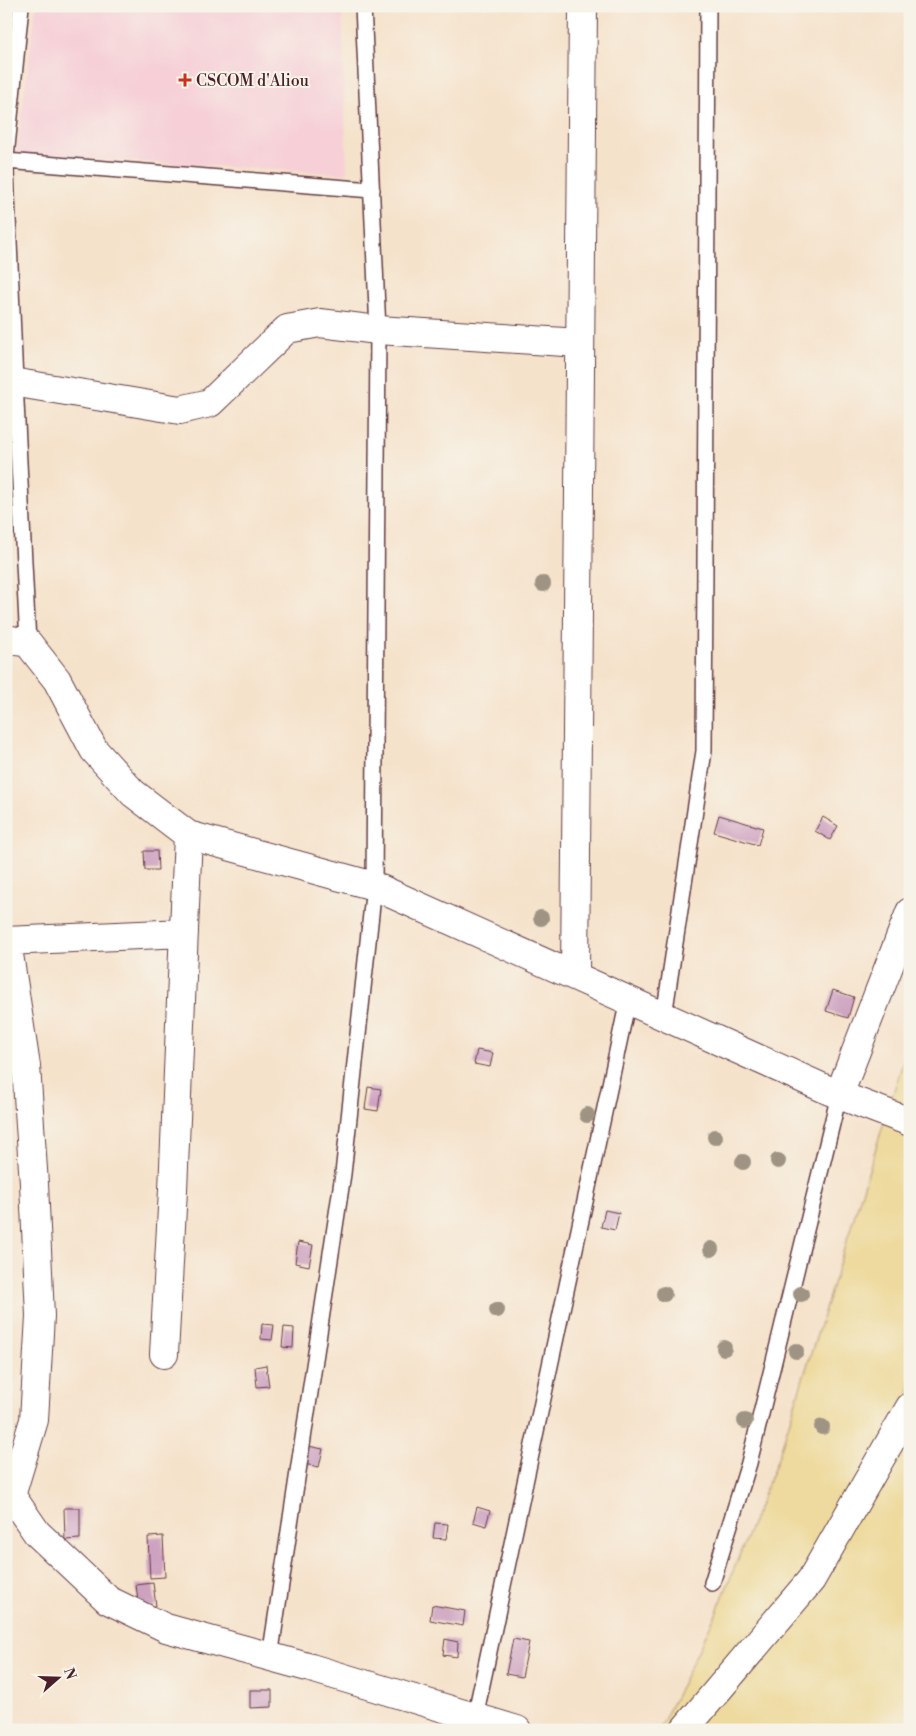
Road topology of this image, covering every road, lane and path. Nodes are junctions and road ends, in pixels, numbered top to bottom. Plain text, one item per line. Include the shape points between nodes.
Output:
1 (21, 6) edge
2 (362, 6) edge
3 (583, 6) edge
4 (708, 6) edge
5 (6, 157) edge
6 (6, 161) edge
7 (6, 171) edge
8 (372, 190) junction
9 (378, 330) junction
10 (580, 342) junction
11 (11, 381) edge
12 (17, 641) edge
13 (188, 835) junction
14 (374, 886) junction
15 (910, 912) edge
16 (184, 933) junction
17 (7, 941) edge
18 (575, 975) junction
19 (628, 1000) junction
20 (664, 1016) junction
21 (839, 1095) junction
22 (910, 1122) edge
23 (164, 1354) dead end
24 (910, 1407) edge
25 (9, 1492) edge
26 (712, 1584) dead end
27 (270, 1657) junction
28 (474, 1717) junction
29 (518, 1730) edge
30 (684, 1730) edge

1 - 5 lane
2 - 8 lane
3 - 10 street
4 - 20 lane via 704,751
6 - 8 lane
7 - 11 lane
8 - 9 lane
9 - 10 street
9 - 11 street via 320,323 287,329 210,402 180,410
9 - 14 lane
10 - 18 street
11 - 12 lane
12 - 13 street via 57,680 94,750 133,793
13 - 14 street
13 - 16 street
14 - 18 street
14 - 27 lane via 343,1174
15 - 21 street
16 - 17 street
16 - 23 street
17 - 25 street via 26,1066 40,1316 34,1420
18 - 19 street
19 - 20 street
19 - 28 lane
20 - 21 street
21 - 22 street
21 - 26 lane via 749,1463
24 - 30 street via 811,1580
25 - 27 street via 37,1533 108,1600 166,1628
27 - 28 street
28 - 29 street

